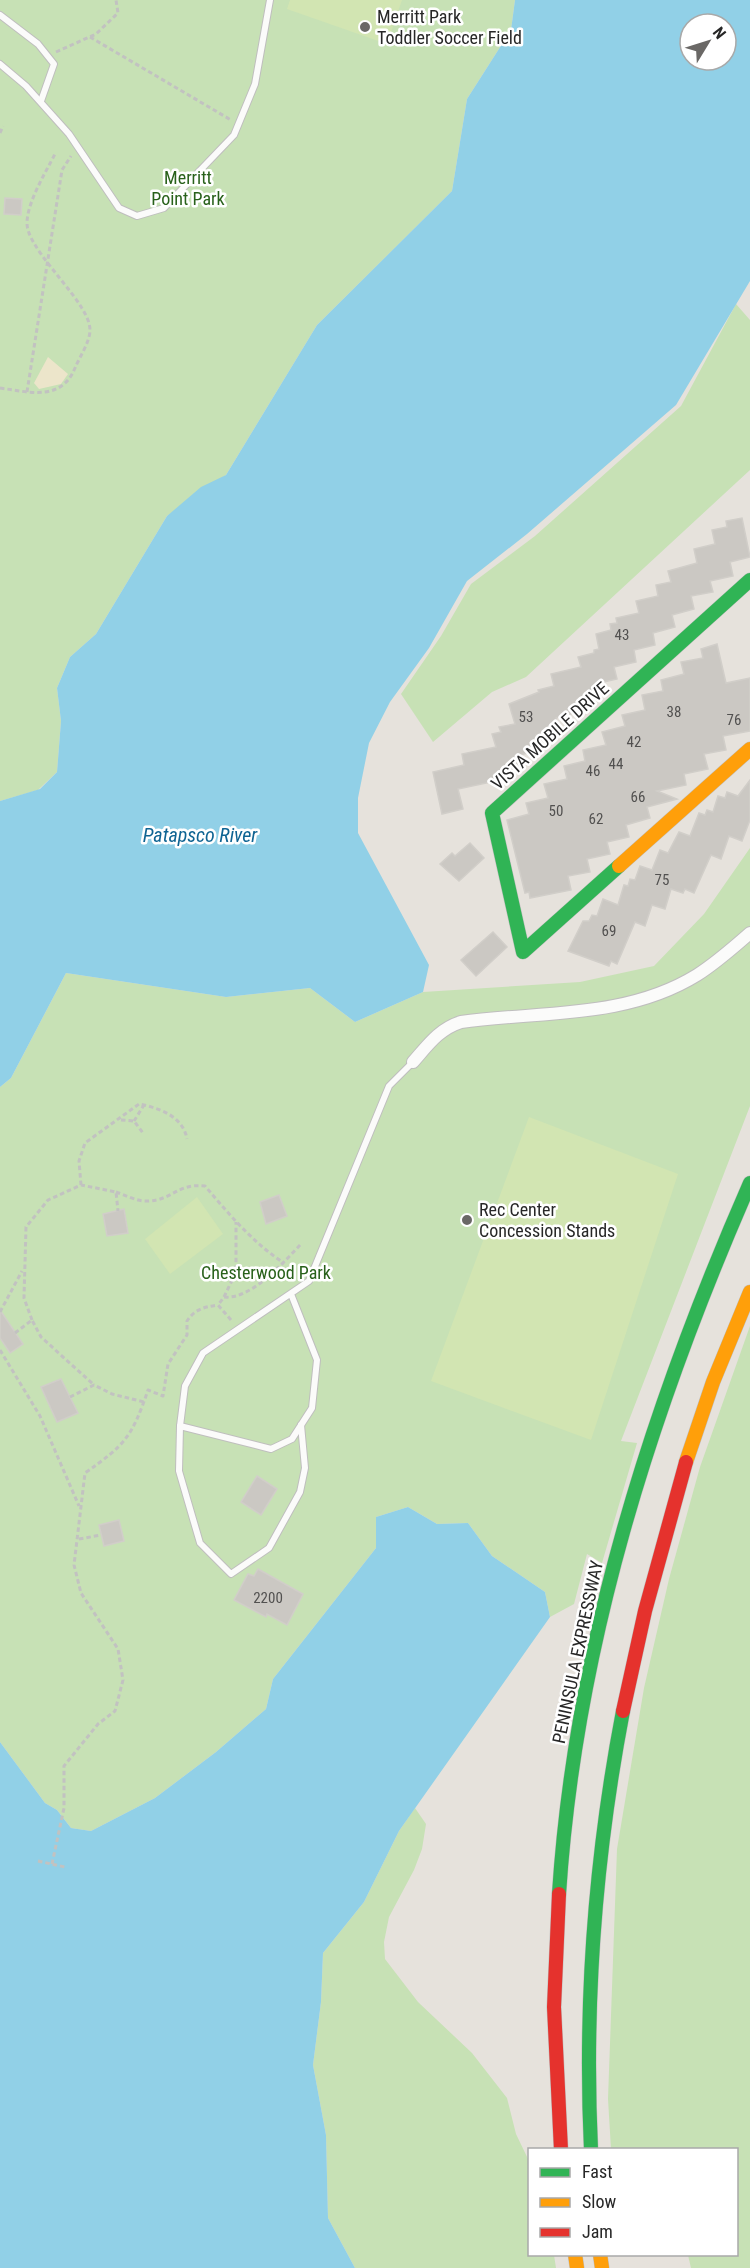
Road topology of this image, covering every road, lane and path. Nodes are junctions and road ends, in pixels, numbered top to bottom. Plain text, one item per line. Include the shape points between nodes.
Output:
1 (116, 0) edge
2 (270, 0) edge
3 (0, 15) edge
4 (90, 37) junction
5 (56, 52) dead end
6 (0, 64) edge
7 (41, 101) junction
8 (238, 124) junction
9 (3, 126) dead end
10 (0, 133) edge
11 (80, 150) junction
12 (55, 154) dead end
13 (49, 266) junction
14 (0, 388) edge
15 (27, 392) junction
16 (750, 580) edge
17 (750, 749) edge
18 (750, 933) edge
19 (413, 1062) joint
20 (144, 1105) junction
21 (116, 1120) junction
22 (134, 1121) junction
23 (144, 1132) dead end
24 (187, 1139) dead end
25 (180, 1182) dead end
26 (750, 1183) edge
27 (81, 1185) junction
28 (183, 1187) junction
29 (116, 1192) junction
30 (118, 1211) dead end
31 (236, 1222) junction
32 (301, 1244) dead end
33 (284, 1263) junction
34 (23, 1269) junction
35 (750, 1293) edge
36 (291, 1294) junction
37 (224, 1297) junction
38 (218, 1305) junction
39 (0, 1312) edge
40 (32, 1320) junction
41 (238, 1330) junction
42 (15, 1333) dead end
43 (0, 1350) edge
44 (94, 1385) junction
45 (70, 1397) dead end
46 (144, 1402) junction
47 (301, 1425) junction
48 (180, 1426) junction
49 (79, 1507) junction
50 (101, 1535) dead end
51 (78, 1539) junction
52 (38, 1862) dead end
53 (52, 1864) junction
54 (65, 1867) dead end
55 (561, 2148) edge
56 (591, 2148) edge

1 - 4 path via 118,13
2 - 8 lane via 255,84
3 - 7 lane via 38,44 54,63
4 - 5 path
4 - 8 path
6 - 7 lane
7 - 11 lane
8 - 11 lane via 234,135 164,208 137,216 119,208
9 - 10 path
11 - 13 path via 62,170
12 - 13 path via 38,188 27,229
13 - 15 path
13 - 15 path via 88,318 90,332 72,376 61,387 43,394
14 - 15 path
16 - 17 main road, VISTA MOBILE DRIVE via 492,813 523,952
18 - 19 street via 696,976 649,997 593,1011 461,1022 436,1035
19 - 36 lane via 389,1086 309,1281
20 - 21 path via 139,1104
20 - 22 path
20 - 24 path via 164,1110 186,1131
21 - 22 path
21 - 27 path via 85,1143 79,1161
22 - 23 path
25 - 28 path
26 - 55 main road, PENINSULA EXPRESSWAY via 691,1327 636,1484 597,1630 564,1818 554,1944 554,2053
27 - 29 path
27 - 34 path via 48,1200 26,1227
28 - 29 path via 167,1197 146,1202
28 - 31 path via 205,1186
29 - 30 path
31 - 33 path
31 - 37 path via 236,1272
32 - 33 path
33 - 37 path via 234,1298
34 - 39 path
34 - 40 path via 24,1298
35 - 56 main road via 688,1455 621,1706 597,1879 589,1983 587,2095
36 - 41 lane
36 - 47 lane via 317,1360 312,1408
37 - 38 path
38 - 41 path
38 - 46 path via 203,1307 187,1321 188,1335 168,1364 163,1396 148,1390
40 - 42 path
40 - 44 path via 41,1337
41 - 48 lane via 203,1353 185,1386
43 - 49 path via 40,1416
44 - 45 path
44 - 46 path
46 - 49 path via 130,1434 117,1450 85,1473
47 - 48 lane via 292,1439 271,1449
47 - 48 lane via 305,1468 300,1492 269,1548 231,1574 200,1542 179,1471
49 - 51 path
50 - 51 path
51 - 53 path via 74,1565 81,1593 118,1649 123,1680 115,1711 64,1766 64,1808
52 - 53 path
53 - 54 path

